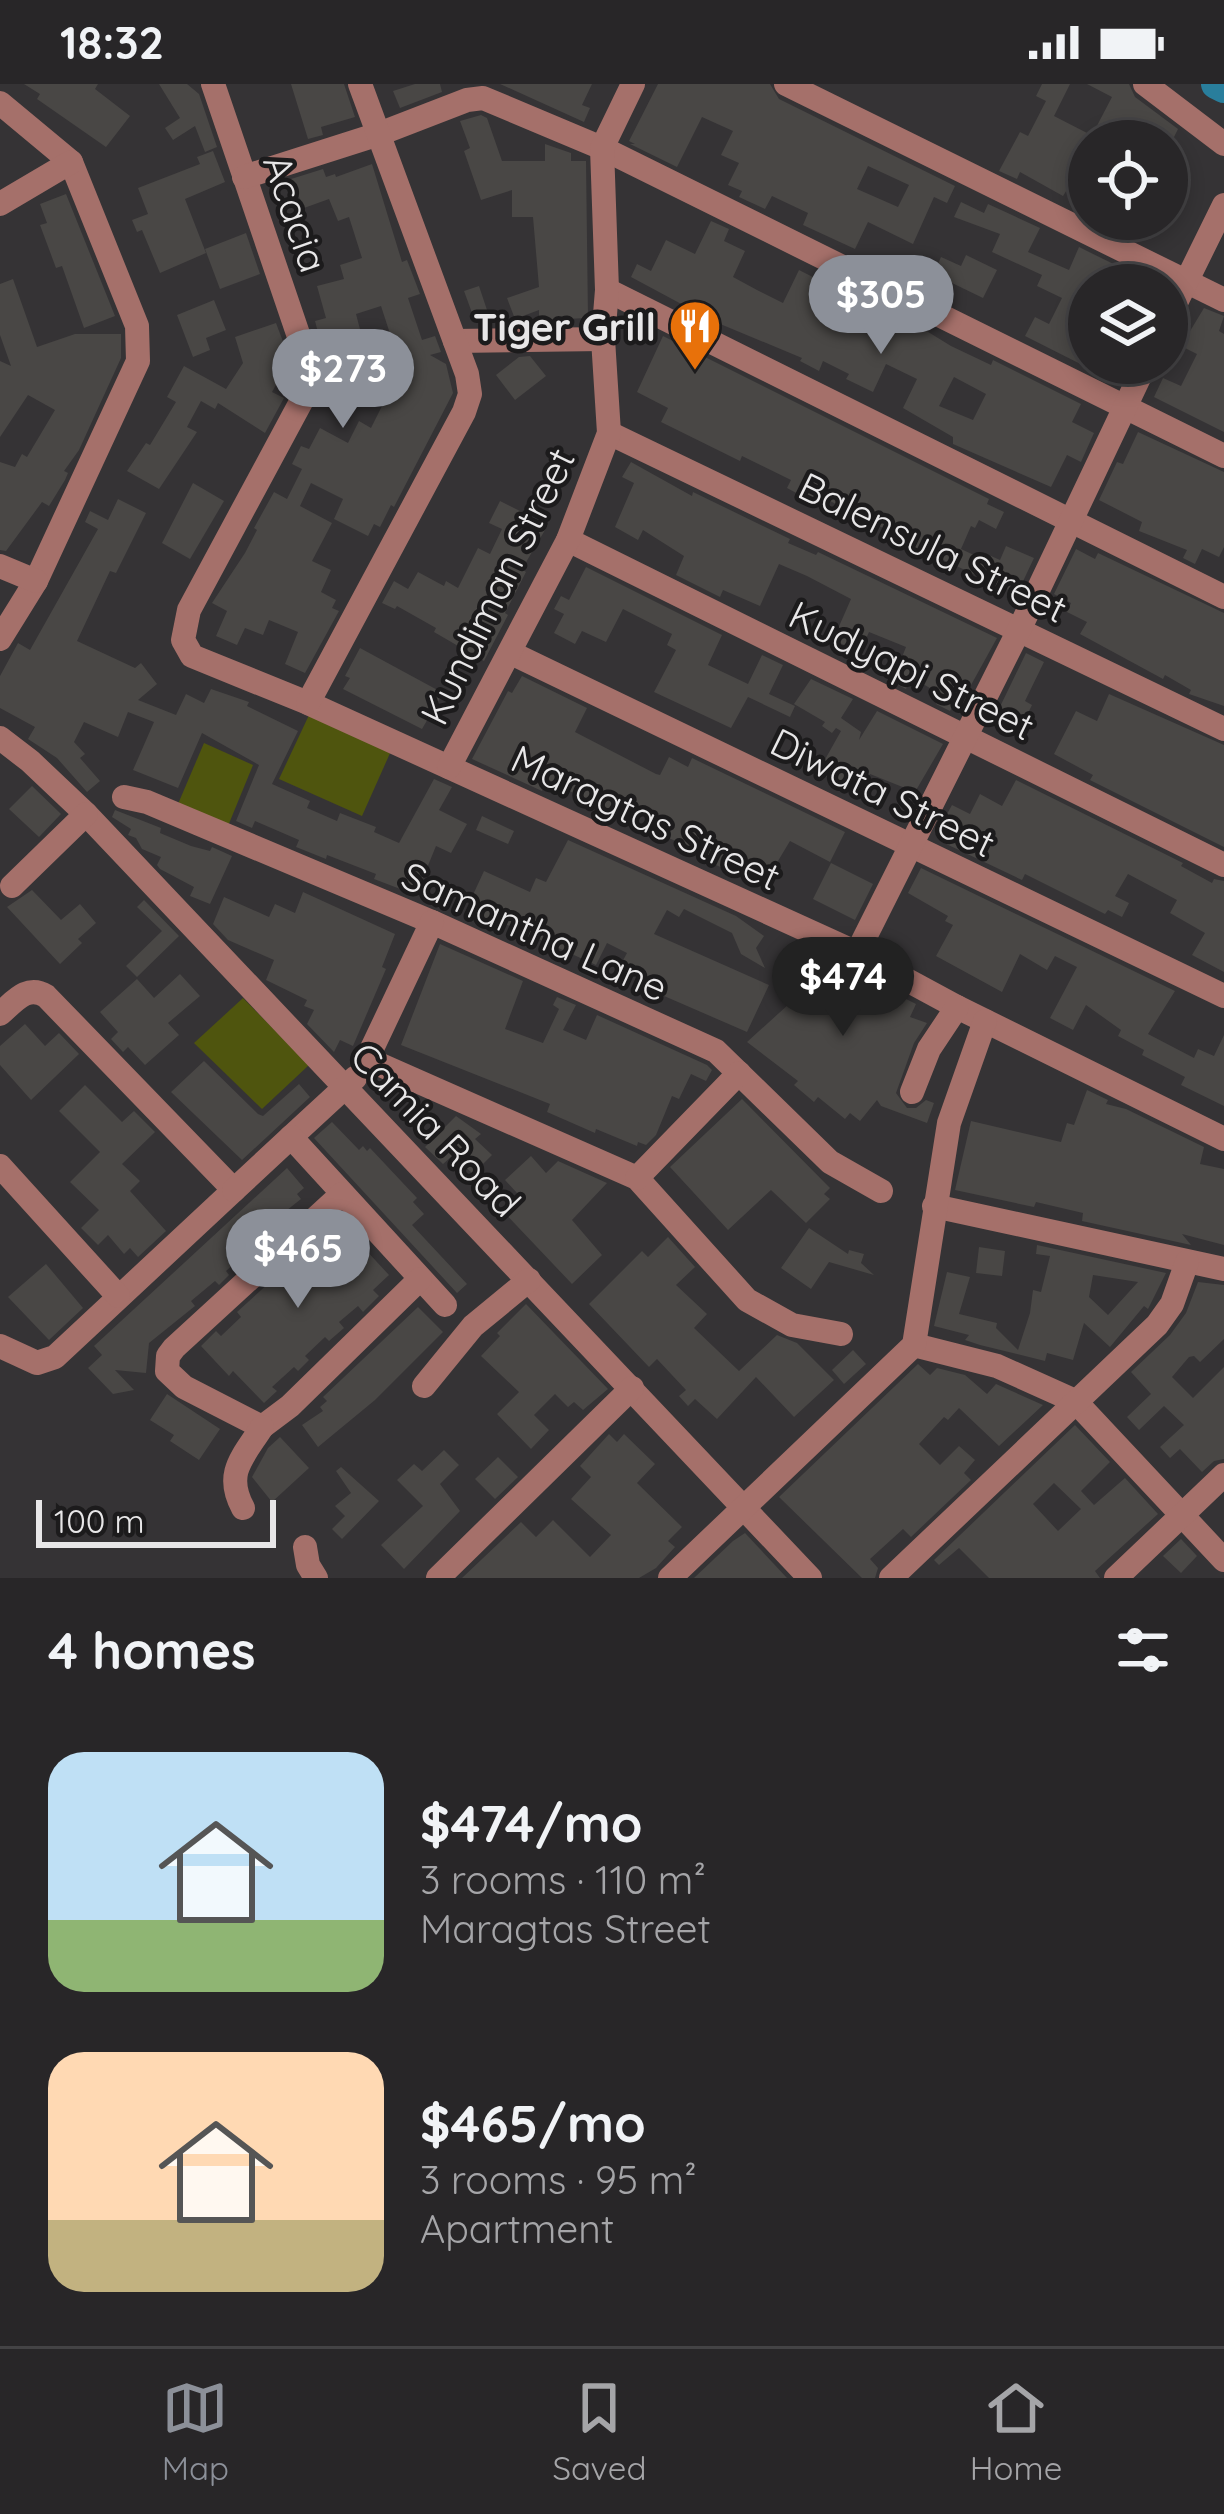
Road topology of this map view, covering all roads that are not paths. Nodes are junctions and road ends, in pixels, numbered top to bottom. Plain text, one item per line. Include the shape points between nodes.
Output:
1 (213, 84) edge
2 (360, 84) edge
3 (633, 84) edge
4 (786, 84) edge
5 (1145, 84) edge
6 (0, 103) edge
7 (379, 134) junction
8 (1224, 144) edge
9 (602, 148) junction
10 (71, 162) junction
11 (244, 177) junction
12 (0, 204) edge
13 (1224, 206) edge
14 (1152, 264) edge
15 (1188, 279) edge
16 (1188, 282) edge
17 (607, 290) junction
18 (1224, 300) edge
19 (603, 339) junction
20 (455, 341) junction
21 (1136, 384) edge
22 (1124, 407) junction
23 (609, 433) junction
24 (1224, 456) edge
25 (1069, 522) junction
26 (568, 540) junction
27 (0, 566) edge
28 (36, 581) junction
29 (1224, 597) edge
30 (184, 622) joint
31 (1020, 628) junction
32 (0, 639) edge
33 (511, 653) junction
34 (308, 703) junction
35 (1224, 729) edge
36 (966, 737) junction
37 (0, 739) edge
38 (449, 766) junction
39 (124, 797) dead end
40 (86, 814) junction
41 (909, 844) junction
42 (1224, 865) edge
43 (12, 886) dead end
44 (432, 922) junction
45 (857, 952) junction
46 (1224, 996) edge
47 (957, 1007) junction
48 (0, 1014) edge
49 (985, 1021) junction
50 (368, 1059) junction
51 (739, 1073) junction
52 (346, 1087) junction
53 (912, 1092) dead end
54 (290, 1137) junction
55 (1224, 1139) edge
56 (0, 1166) edge
57 (637, 1178) junction
58 (234, 1190) junction
59 (881, 1191) dead end
60 (341, 1194) junction
61 (934, 1206) junction
62 (1187, 1262) junction
63 (1224, 1269) edge
64 (420, 1279) junction
65 (529, 1280) junction
66 (118, 1296) junction
67 (445, 1305) dead end
68 (841, 1334) dead end
69 (0, 1346) edge
70 (914, 1346) junction
71 (424, 1386) dead end
72 (632, 1388) junction
73 (1075, 1401) junction
74 (262, 1427) junction
75 (1224, 1475) edge
76 (243, 1508) dead end
77 (747, 1509) junction
78 (1181, 1516) junction
79 (305, 1546) dead end
80 (1224, 1560) edge
81 (316, 1578) edge
82 (438, 1578) edge
83 (670, 1578) edge
84 (810, 1578) edge
85 (891, 1578) edge
86 (1116, 1578) edge

1 - 11 street, Acacia
2 - 7 street
3 - 9 street, Kundiman Street
4 - 14 street
5 - 8 street
6 - 10 street
7 - 9 street via 483,98
7 - 11 street
7 - 20 street
9 - 17 street, Kundiman Street
9 - 22 street
10 - 12 street
10 - 28 street via 140,345
11 - 30 street, Acacia via 309,360 309,387
13 - 15 street
16 - 18 street
17 - 19 street, Kundiman Street
17 - 25 street
19 - 20 street
19 - 23 street, Kundiman Street
20 - 34 street via 469,384 464,412
21 - 22 street
22 - 24 street
22 - 25 street
23 - 26 street, Kundiman Street
23 - 31 street, Balensula Street
25 - 29 street
25 - 31 street
26 - 33 street, Kundiman Street
26 - 36 street, Kudyapi Street
27 - 28 street
28 - 32 street
30 - 34 street, Maragtas Street via 192,656
31 - 35 street, Balensula Street
31 - 36 street
33 - 38 street, Kundiman Street
33 - 41 street, Diwata Street
34 - 38 street, Maragtas Street
36 - 41 street
36 - 42 street, Kudyapi Street
37 - 40 street, Camia Road
38 - 45 street, Maragtas Street
39 - 44 street, Samantha Lane
40 - 43 street
40 - 52 street, Camia Road
41 - 45 street
41 - 46 street, Diwata Street
44 - 50 street
44 - 51 street, Samantha Lane via 716,1051
45 - 47 street, Maragtas Street
47 - 49 street, Maragtas Street
47 - 53 street
48 - 58 street via 27,992 46,996
49 - 55 street, Maragtas Street
49 - 61 street via 949,1123
50 - 52 street
50 - 57 street
51 - 57 street
51 - 59 street, Samantha Lane via 830,1162
52 - 54 street
52 - 65 street, Camia Road
54 - 58 street
54 - 60 street
56 - 66 street
57 - 68 street via 747,1300 792,1325
58 - 66 street
60 - 64 street
60 - 74 street via 168,1356 167,1371 184,1387
61 - 62 street
61 - 70 street
62 - 63 street
62 - 73 street via 1157,1325
64 - 67 street
64 - 74 street
65 - 71 street via 473,1326
65 - 72 street, Camia Road
66 - 69 street via 45,1362
70 - 73 street via 997,1366
70 - 77 street
72 - 77 street, Camia Road
72 - 82 street
73 - 78 street
73 - 85 street
74 - 76 street via 233,1483
75 - 78 street
77 - 83 street
77 - 84 street, Camia Road
78 - 80 street
78 - 86 street
79 - 81 street

